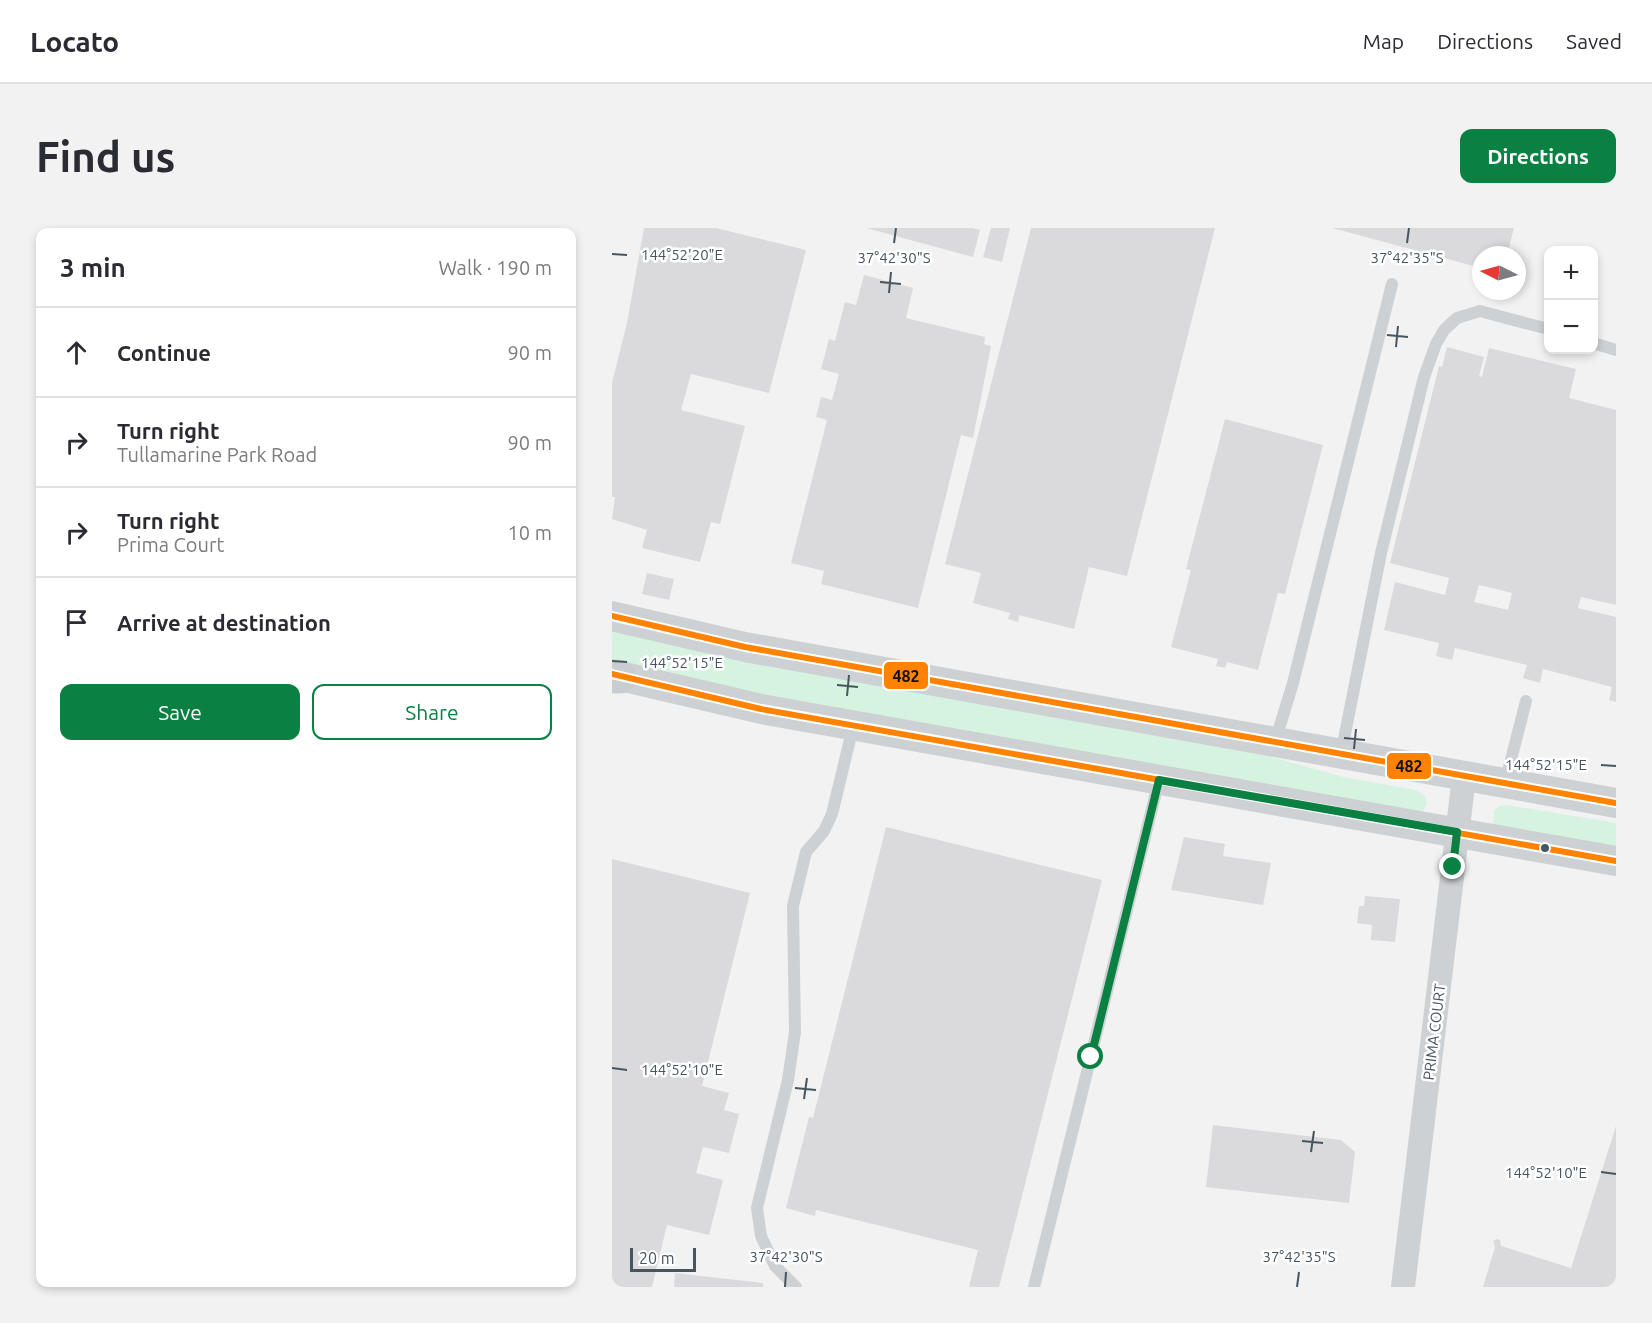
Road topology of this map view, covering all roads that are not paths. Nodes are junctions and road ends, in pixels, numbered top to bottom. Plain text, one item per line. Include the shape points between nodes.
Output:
1 (1392, 284) dead end
2 (1544, 328) edge
3 (1598, 345) edge
4 (1616, 350) edge
5 (612, 616) edge
6 (615, 676) edge
7 (1526, 701) dead end
8 (854, 725) junction
9 (1275, 742) junction
10 (1341, 754) junction
11 (1464, 777) junction
12 (1159, 780) junction
13 (1505, 784) junction
14 (1616, 802) edge
15 (1457, 832) junction
16 (1616, 861) edge
17 (796, 1287) edge
18 (1034, 1287) edge
19 (1403, 1287) edge

1 - 9 lane
2 - 10 lane via 1480,311 1457,318 1436,344 1424,377 1381,553
3 - 4 lane
5 - 9 street via 756,649
6 - 8 street via 761,709
7 - 13 lane
8 - 12 street
8 - 17 lane via 832,814 806,852 794,906 795,1032 788,1080 757,1208 761,1236 775,1266
9 - 10 street
10 - 11 street
11 - 13 street
11 - 15 street, PRIMA COURT
12 - 15 street
12 - 18 lane
13 - 14 street
15 - 16 street
15 - 19 street, PRIMA COURT

